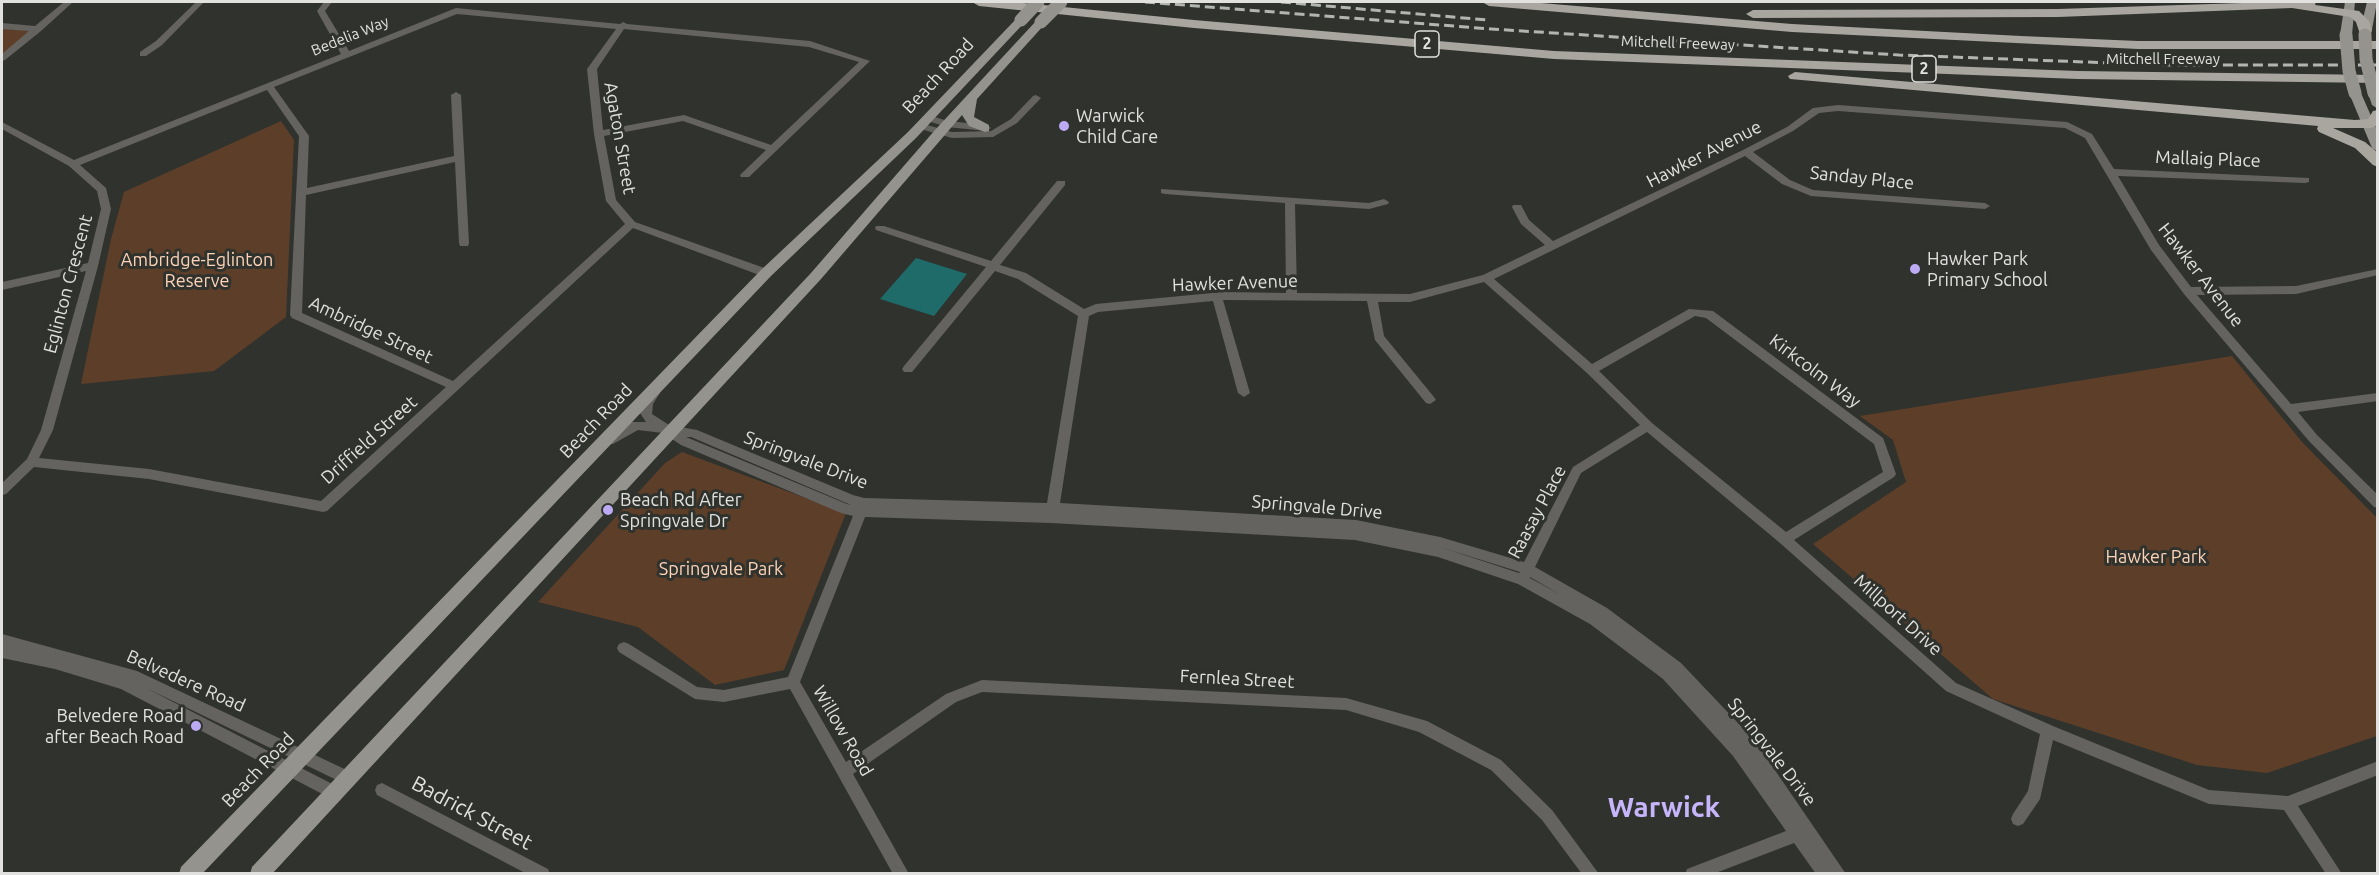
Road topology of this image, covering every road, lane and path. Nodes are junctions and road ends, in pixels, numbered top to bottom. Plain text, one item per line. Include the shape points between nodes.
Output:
1 (69, 2) edge
2 (200, 2) edge
3 (328, 2) edge
4 (979, 2) edge
5 (1038, 2) edge
6 (1061, 2) edge
7 (1489, 2) edge
8 (2310, 2) edge
9 (2372, 2) edge
10 (2286, 5) junction
11 (1643, 14) junction
12 (2358, 21) edge
13 (623, 25) junction
14 (2, 26) edge
15 (38, 29) junction
16 (2378, 45) edge
17 (143, 54) dead end
18 (346, 54) junction
19 (1554, 55) junction
20 (2, 58) edge
21 (2378, 79) edge
22 (268, 85) junction
23 (456, 95) dead end
24 (972, 96) junction
25 (1036, 98) dead end
26 (2378, 105) edge
27 (1016, 109) dead end
28 (2361, 110) joint
29 (2291, 120) junction
30 (2374, 121) edge
31 (924, 122) junction
32 (2, 125) edge
33 (943, 128) junction
34 (985, 128) junction
35 (599, 134) junction
36 (771, 148) junction
37 (2378, 148) edge
38 (1746, 152) junction
39 (460, 158) junction
40 (2378, 162) edge
41 (73, 164) junction
42 (2109, 172) junction
43 (745, 175) dead end
44 (2305, 180) dead end
45 (1061, 183) dead end
46 (1165, 191) dead end
47 (303, 192) junction
48 (1290, 200) junction
49 (1384, 202) dead end
50 (1985, 206) dead end
51 (1516, 207) dead end
52 (631, 224) junction
53 (880, 228) dead end
54 (464, 243) dead end
55 (1552, 246) junction
56 (93, 266) junction
57 (993, 266) junction
58 (2376, 272) edge
59 (766, 273) junction
60 (1486, 278) junction
61 (2, 286) edge
62 (2188, 291) junction
63 (1217, 297) junction
64 (1292, 297) junction
65 (1372, 298) junction
66 (1083, 314) junction
67 (908, 369) dead end
68 (1591, 370) junction
69 (662, 382) junction
70 (454, 386) junction
71 (1244, 393) dead end
72 (2378, 397) edge
73 (1430, 400) dead end
74 (2290, 409) junction
75 (1648, 426) junction
76 (671, 431) junction
77 (587, 459) junction
78 (30, 462) junction
79 (2, 490) edge
80 (2378, 502) edge
81 (863, 508) junction
82 (1052, 513) junction
83 (1785, 539) junction
84 (1525, 574) junction
85 (2, 640) edge
86 (624, 648) dead end
87 (2, 652) edge
88 (793, 682) junction
89 (2048, 730) junction
90 (301, 754) junction
91 (2378, 768) edge
92 (288, 769) junction
93 (844, 772) junction
94 (348, 778) junction
95 (382, 790) dead end
96 (335, 793) junction
97 (2288, 803) junction
98 (2018, 819) dead end
99 (1804, 832) junction
100 (518, 868) edge
101 (188, 873) edge
102 (258, 873) edge
103 (543, 873) edge
104 (902, 873) edge
105 (1592, 873) edge
106 (1692, 873) edge
107 (1825, 873) edge
108 (1839, 873) edge
109 (2335, 873) edge

1 - 15 street
2 - 17 street
3 - 18 street via 321,10
4 - 19 highway, Mitchell Freeway / 2
5 - 31 main road, Beach Road, bridge
6 - 24 main road, bridge
7 - 11 highway, Mitchell Freeway / 2
8 - 10 highway
9 - 12 main road
10 - 11 highway via 2058,13
10 - 12 highway
11 - 16 highway, Mitchell Freeway / 2 via 1792,28 2138,45
12 - 26 main road, bridge
12 - 28 main road, bridge via 2349,72
13 - 18 street, Bedelia Way via 456,10
13 - 35 street, Agaton Street via 592,69
13 - 36 street, Bedelia Way via 810,44 865,61
14 - 15 street
15 - 20 street
18 - 22 street, Bedelia Way
19 - 21 highway, Mitchell Freeway / 2 via 2078,75
19 - 29 highway
22 - 41 street, Bedelia Way
22 - 47 street, Ambridge Street via 304,136
23 - 39 street
24 - 33 main road
24 - 34 main road via 968,117
25 - 33 street via 1014,121 993,134 955,135
27 - 34 street
28 - 30 highway
29 - 30 highway
29 - 40 highway via 2345,137
30 - 37 main road
31 - 33 street
31 - 59 main road, Beach Road
32 - 41 street, Eglinton Crescent
33 - 34 street
33 - 76 main road via 816,276
35 - 36 street via 684,118
35 - 52 street, Agaton Street via 612,201
36 - 43 street
38 - 42 street, Hawker Avenue via 1816,110 1838,108 2067,125 2089,136
38 - 50 street, Sanday Place via 1786,182 1811,193
38 - 55 street, Hawker Avenue
39 - 47 street
39 - 54 street
41 - 56 street, Eglinton Crescent via 102,190 106,209
42 - 44 street, Mallaig Place
42 - 62 street, Hawker Avenue via 2155,247
45 - 57 street
46 - 48 street
47 - 70 street, Ambridge Street via 296,315
48 - 49 street via 1368,206
48 - 64 street
51 - 55 street via 1525,222
52 - 59 street
52 - 70 street, Driffield Street
53 - 57 street
55 - 60 street, Hawker Avenue
56 - 61 street
56 - 78 street, Eglinton Crescent via 47,430
57 - 66 street via 1022,276
57 - 67 street
58 - 62 street via 2296,290
59 - 69 main road, Beach Road
60 - 65 street, Hawker Avenue via 1410,298
60 - 68 street, Millport Drive
62 - 74 street, Hawker Avenue
63 - 64 street, Hawker Avenue
63 - 66 street, Hawker Avenue via 1096,308
63 - 71 street
64 - 65 street, Hawker Avenue
65 - 73 street via 1378,337
66 - 82 street
68 - 75 street, Millport Drive
68 - 83 street, Kirkcolm Way via 1693,312 1709,314 1879,441 1890,474
69 - 76 street, Springvale Drive via 647,403 646,412
69 - 77 main road, Beach Road
70 - 78 street, Driffield Street via 323,507 149,474
72 - 74 street
74 - 80 street, Hawker Avenue via 2313,438
75 - 83 street, Millport Drive
75 - 84 street, Raasay Place via 1577,470
76 - 77 street, Springvale Drive via 636,425
76 - 81 street, Springvale Drive via 685,442 845,509
76 - 94 main road
77 - 90 main road, Beach Road
78 - 79 street, Eglinton Crescent
81 - 82 street, Springvale Drive
81 - 88 street, Willow Road
82 - 84 street, Springvale Drive via 1355,535
83 - 89 street, Millport Drive via 1952,687
84 - 99 street, Springvale Drive via 1668,675 1738,751
85 - 90 street, Belvedere Road via 132,675
86 - 88 street via 695,693 724,696
87 - 92 street, Belvedere Road via 124,684
88 - 93 street, Willow Road
89 - 97 street, Millport Drive via 2209,797
89 - 98 street via 2036,794
90 - 92 main road, Beach Road
90 - 94 street, Belvedere Road
91 - 97 street
92 - 96 street, Belvedere Road
92 - 101 main road, Beach Road
93 - 104 street, Willow Road
93 - 105 street, Fernlea Street via 951,698 982,686 1347,704 1422,726 1496,765 1547,815
94 - 96 main road
95 - 100 street, Badrick Street
96 - 102 main road
97 - 109 street
99 - 106 street
99 - 107 street, Springvale Drive
99 - 108 street, Springvale Drive
100 - 103 street, Badrick Street

